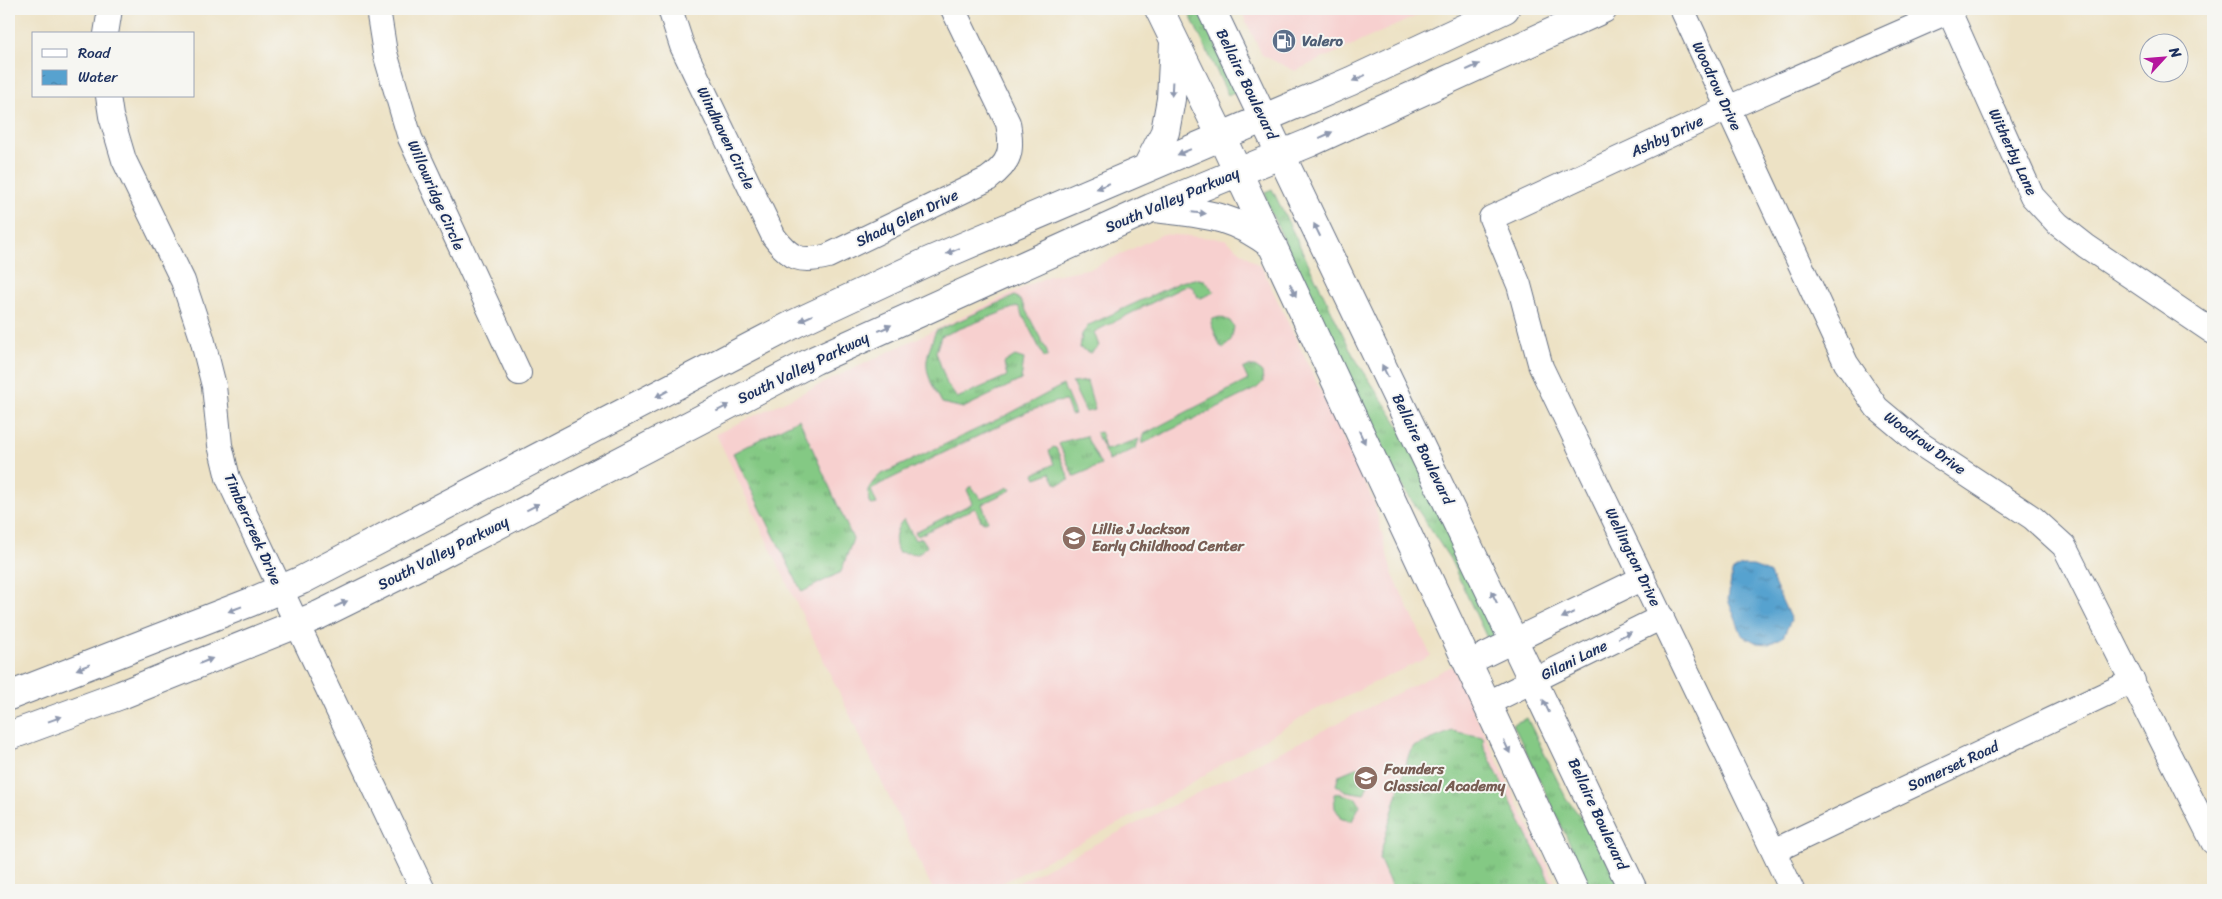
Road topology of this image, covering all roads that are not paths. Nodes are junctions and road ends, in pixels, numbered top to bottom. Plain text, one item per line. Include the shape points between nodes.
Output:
1 (110, 9) edge
2 (378, 9) edge
3 (670, 9) edge
4 (953, 9) edge
5 (1159, 9) edge
6 (1211, 9) edge
7 (1505, 9) edge
8 (1603, 9) edge
9 (1682, 9) edge
10 (1951, 10) edge
11 (106, 32) edge
12 (1174, 41) junction
13 (108, 98) edge
14 (1728, 108) junction
15 (1264, 118) junction
16 (1221, 136) junction
17 (1281, 154) junction
18 (1147, 167) junction
19 (1238, 172) junction
20 (1151, 208) junction
21 (1491, 218) joint
22 (1273, 246) junction
23 (796, 258) joint
24 (2213, 332) edge
25 (519, 374) dead end
26 (1643, 578) junction
27 (280, 590) junction
28 (1662, 617) junction
29 (296, 625) junction
30 (1515, 640) junction
31 (1468, 663) junction
32 (1534, 680) junction
33 (2133, 681) junction
34 (9, 696) edge
35 (1486, 704) junction
36 (9, 736) edge
37 (2213, 842) edge
38 (1774, 851) junction
39 (423, 890) edge
40 (1574, 890) edge
41 (1633, 890) edge
42 (1792, 890) edge

1 - 11 street
2 - 25 street, Willowridge Circle via 385,52 410,138
3 - 23 street, Windhaven Circle via 682,46 774,237
4 - 23 street, Shady Glen Drive via 1008,123 1009,156 1001,169 988,179 828,256 812,260
5 - 12 main road
6 - 15 main road, Bellaire Boulevard
7 -> 15 main road
17 -> 8 main road, South Valley Parkway
9 - 14 street, Woodrow Drive
10 - 14 street, Ashby Drive
10 - 24 street, Witherby Lane via 2032,196 2058,224 2086,246
12 - 16 main road
12 -> 18 main road via 1171,99 1165,132
13 - 27 street, Timbercreek Drive via 124,160 183,281 202,338 214,386 220,445 228,478
14 - 21 street, Ashby Drive
14 - 33 street, Woodrow Drive via 1846,362 1877,408 1919,443 2033,518 2064,546
15 - 16 main road
15 - 17 main road, Bellaire Boulevard
16 -> 18 main road
16 - 19 main road
17 - 19 main road, South Valley Parkway
30 -> 17 main road, Bellaire Boulevard
18 -> 27 main road via 927,262 796,323 413,524
19 - 20 main road, South Valley Parkway
19 - 22 main road
20 -> 22 main road via 1212,214 1252,230
29 -> 20 main road, South Valley Parkway via 391,580 815,360
21 - 26 street, Wellington Drive via 1518,285 1541,367
22 -> 31 main road
26 - 28 street, Wellington Drive
26 -> 30 street
27 - 29 street, Timbercreek Drive
27 -> 34 main road
32 -> 28 street, Gilani Lane
28 - 38 street, Wellington Drive
36 -> 29 main road, South Valley Parkway
29 - 39 street, Timbercreek Drive
30 - 31 street
30 - 32 main road, Bellaire Boulevard
31 - 35 main road
32 - 35 street, Gilani Lane
41 -> 32 main road, Bellaire Boulevard
33 - 37 street, Woodrow Drive
33 - 38 street, Somerset Road
35 -> 40 main road
38 - 42 street, Wellington Drive

